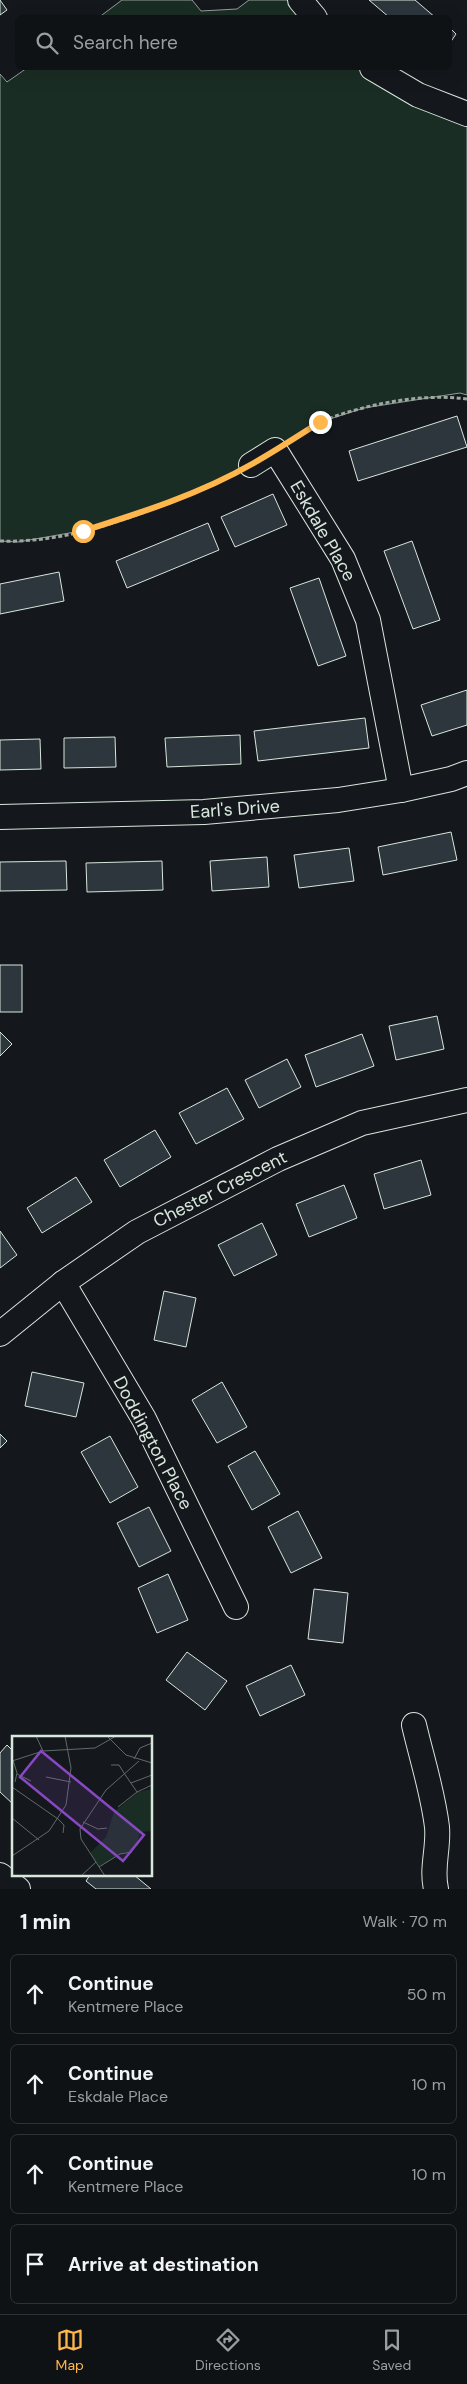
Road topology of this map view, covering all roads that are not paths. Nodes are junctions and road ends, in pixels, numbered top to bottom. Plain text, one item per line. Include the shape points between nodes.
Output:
1 (300, 0) edge
2 (312, 15) edge
3 (375, 70) edge
4 (467, 114) edge
5 (251, 465) road end
6 (467, 773) edge
7 (401, 790) junction
8 (0, 817) edge
9 (467, 1100) edge
10 (63, 1283) junction
11 (0, 1334) edge
12 (236, 1608) dead end
13 (414, 1725) dead end
14 (0, 1875) edge
15 (18, 1889) edge
16 (436, 1889) edge

1 - 2 street
3 - 4 street via 418,95
5 - 7 street, Eskdale Place via 275,450 343,559 368,620
6 - 7 street, Earl's Drive
7 - 8 street, Earl's Drive via 338,800 204,812
9 - 10 street, Chester Crescent via 362,1123 278,1159 137,1232
10 - 11 street, Chester Crescent
10 - 12 street, Doddington Place via 144,1419
13 - 16 street via 438,1830 434,1865
14 - 15 street

